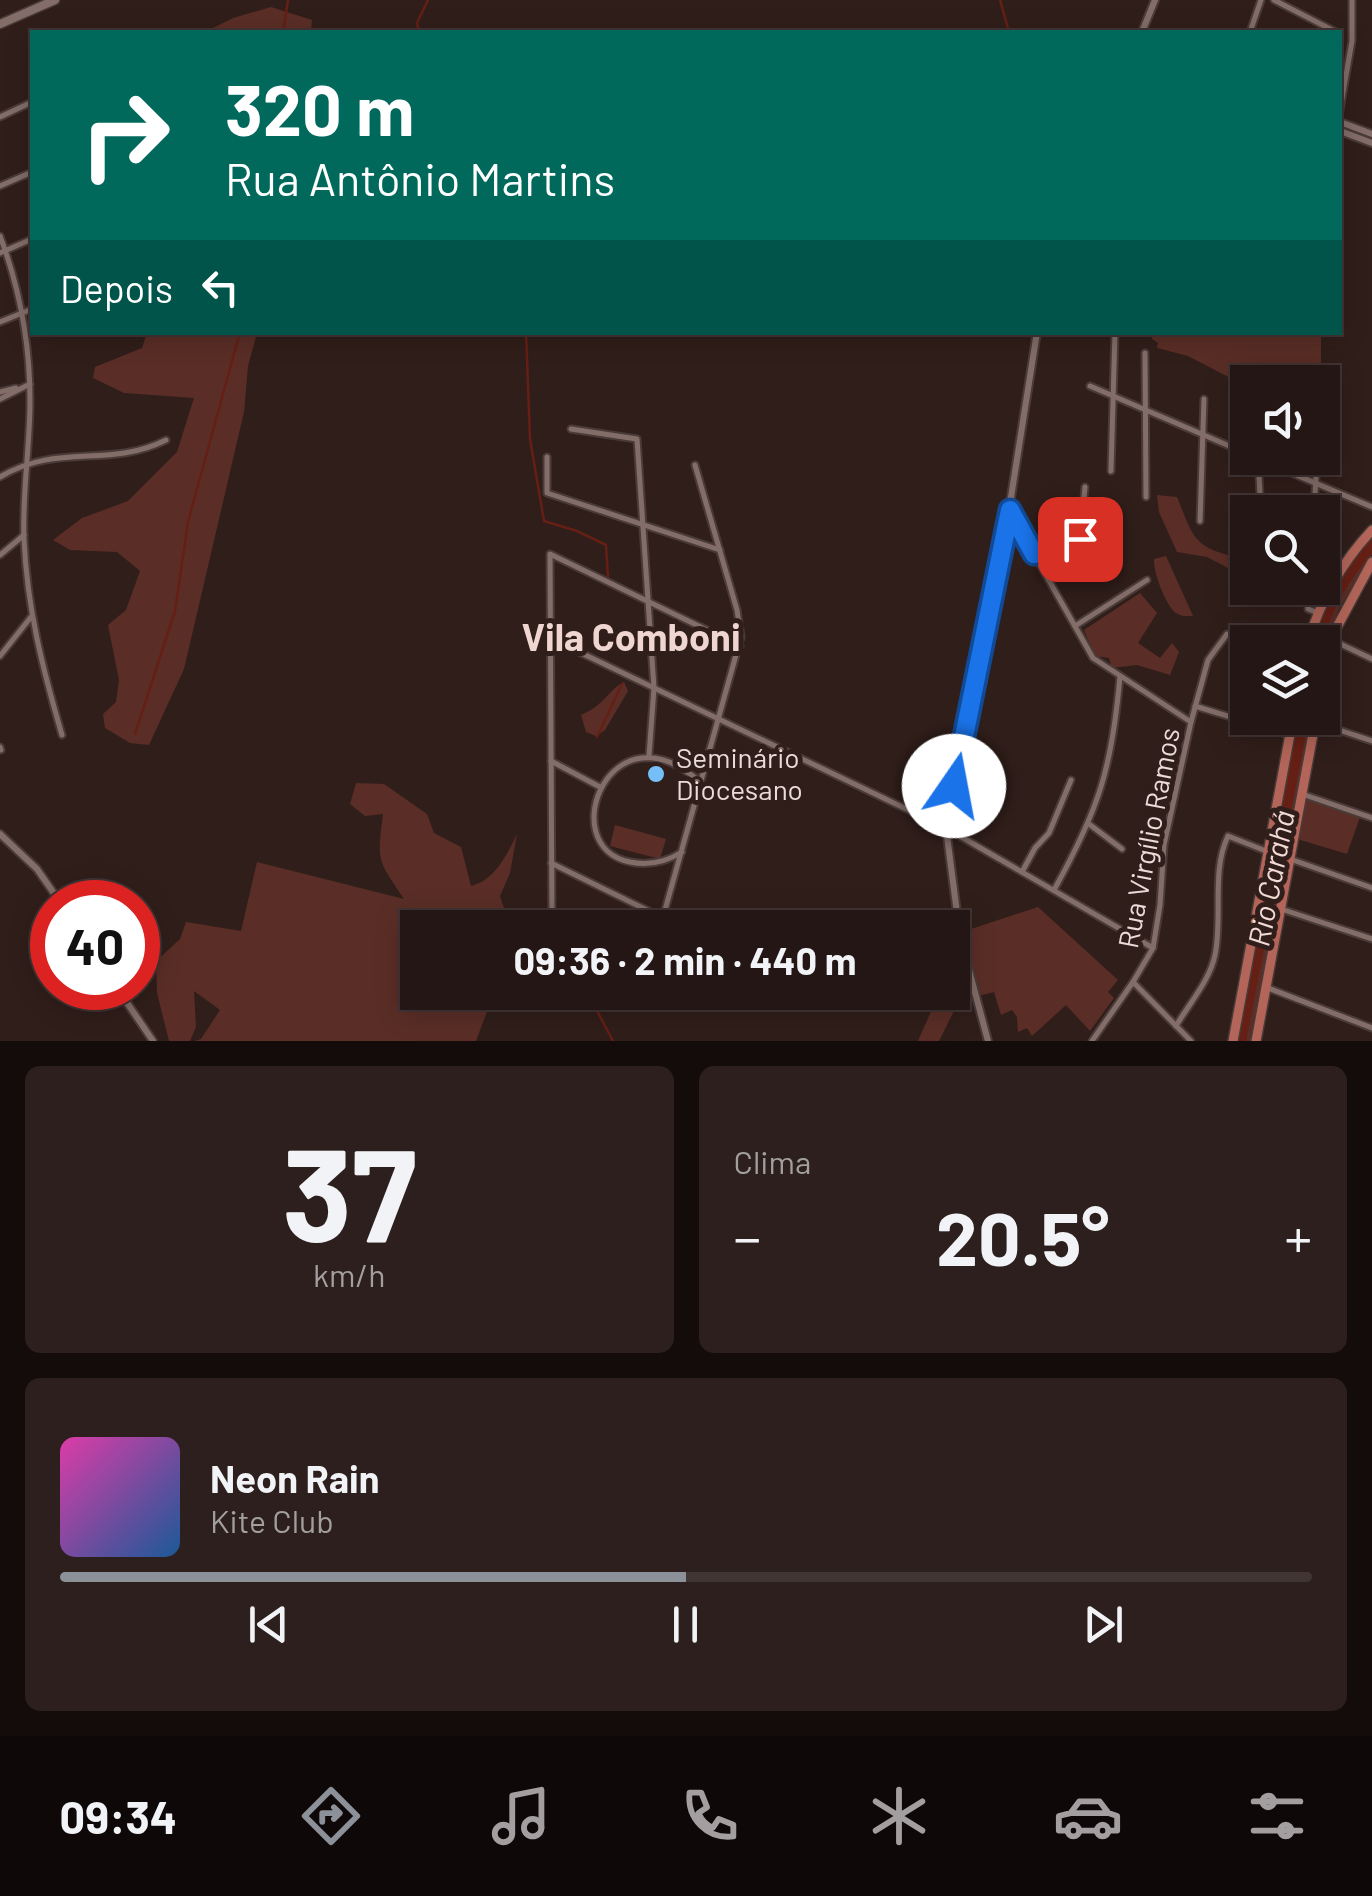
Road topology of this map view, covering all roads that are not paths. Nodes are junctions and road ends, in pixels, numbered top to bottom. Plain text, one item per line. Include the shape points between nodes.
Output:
1 (55, 0) edge
2 (1155, 0) edge
3 (1261, 0) edge
4 (1274, 0) edge
5 (1352, 0) edge
6 (0, 24) edge
7 (1143, 30) edge
8 (1251, 30) edge
9 (1330, 30) edge
10 (1342, 36) edge
11 (1352, 41) junction
12 (1342, 98) edge
13 (30, 103) edge
14 (0, 116) edge
15 (1342, 123) edge
16 (1342, 132) edge
17 (1372, 134) edge
18 (1372, 143) edge
19 (30, 173) edge
20 (0, 186) edge
21 (0, 236) edge
22 (30, 240) edge
23 (3, 252) edge
24 (30, 310) edge
25 (22, 314) junction
26 (0, 322) edge
27 (1037, 335) edge
28 (1116, 335) edge
29 (1144, 353) dead end
30 (30, 384) junction
31 (1090, 386) dead end
32 (1112, 395) junction
33 (0, 396) edge
34 (1204, 399) dead end
35 (1145, 410) junction
36 (571, 430) dead end
37 (1203, 434) junction
38 (166, 440) dead end
39 (1230, 446) edge
40 (547, 457) dead end
41 (26, 465) junction
42 (696, 465) dead end
43 (1111, 471) dead end
44 (1297, 475) edge
45 (1316, 475) edge
46 (0, 478) edge
47 (1316, 483) junction
48 (1085, 487) dead end
49 (1315, 495) edge
50 (1146, 498) dead end
51 (1372, 508) edge
52 (1010, 510) junction
53 (1200, 522) dead end
54 (643, 525) junction
55 (1372, 530) edge
56 (24, 536) junction
57 (720, 550) junction
58 (1034, 554) junction
59 (0, 555) edge
60 (1372, 562) edge
61 (1146, 580) dead end
62 (1359, 582) junction
63 (1372, 588) edge
64 (648, 602) junction
65 (1308, 605) edge
66 (1318, 613) junction
67 (31, 617) junction
68 (1314, 625) edge
69 (1339, 625) edge
70 (1074, 626) junction
71 (1230, 635) edge
72 (550, 638) junction
73 (1340, 644) edge
74 (740, 646) junction
75 (0, 656) edge
76 (1372, 658) edge
77 (1120, 676) junction
78 (654, 688) junction
79 (1195, 706) junction
80 (1230, 717) edge
81 (720, 720) junction
82 (1191, 722) junction
83 (1340, 729) edge
84 (62, 735) dead end
85 (1289, 735) edge
86 (1313, 735) edge
87 (1372, 741) edge
88 (649, 756) junction
89 (551, 761) junction
90 (1071, 780) dead end
91 (702, 784) junction
92 (600, 788) junction
93 (1302, 794) junction
94 (1372, 818) edge
95 (1089, 824) junction
96 (946, 828) junction
97 (0, 834) edge
98 (1122, 849) dead end
99 (682, 852) junction
100 (1269, 852) junction
101 (1290, 859) junction
102 (552, 862) junction
103 (1022, 872) junction
104 (44, 880) edge
105 (1372, 888) edge
106 (1054, 890) junction
107 (1282, 909) junction
108 (552, 910) edge
109 (647, 910) edge
110 (665, 910) edge
111 (1372, 939) edge
112 (1153, 948) junction
113 (1133, 982) junction
114 (1268, 988) junction
115 (132, 1010) edge
116 (1176, 1026) junction
117 (1372, 1028) edge
118 (1189, 1040) edge
119 (153, 1041) edge
120 (988, 1041) edge
121 (1092, 1041) edge
122 (1233, 1041) edge
123 (1256, 1041) edge

1 - 6 main road
2 - 7 street
3 - 8 street
4 - 9 street
5 - 11 street
10 - 11 street
11 - 12 street
13 - 14 street
15 - 17 street
16 - 18 street
19 - 20 street
21 - 23 street
22 - 23 street
23 - 25 street
24 - 25 street
25 - 26 street
25 - 30 street
27 - 52 street
28 - 32 street
29 - 35 street
30 - 33 street
30 - 41 street
31 - 32 street
32 - 35 street
32 - 43 street
34 - 37 street
35 - 37 street
35 - 50 street
36 - 54 street via 637,439
37 - 39 street
37 - 53 street
38 - 41 street via 129,455 61,456
40 - 54 street via 547,493
41 - 46 street
41 - 56 street
42 - 57 street
44 - 47 street
45 - 47 street
47 - 49 street
47 - 51 street
48 - 58 street via 1080,539
52 - 58 street
52 - 96 street
54 - 57 street
54 - 64 street
55 - 66 main road via 1339,571
56 - 59 street
56 - 67 street
57 - 74 street
58 - 70 street
60 - 62 main road
61 - 70 street
62 - 63 street
62 - 69 main road
64 - 72 street via 550,554
64 - 74 street
64 - 78 street
65 - 66 street
66 - 68 main road
67 - 75 street
67 - 84 street
70 - 77 street via 1093,658
71 - 79 street, Rua Virgílio Ramos via 1208,660
72 - 78 street
72 - 89 street
73 - 76 street
74 - 81 street
77 - 82 street
77 - 95 street via 1109,765
78 - 81 street
78 - 88 street
79 - 80 street
79 - 82 street, Rua Virgílio Ramos
81 - 91 street
81 - 96 street
82 - 112 street, Rua Virgílio Ramos via 1164,845
83 - 87 street
85 - 100 main road
86 - 93 main road
88 - 91 street via 674,762
88 - 92 street via 616,767
89 - 92 street
89 - 102 street
90 - 103 street via 1049,833
91 - 99 street
92 - 99 street via 596,832 608,853 649,864
93 - 94 street
93 - 101 main road
95 - 98 street
95 - 106 street
96 - 103 street
96 - 120 street via 960,936
97 - 104 street
99 - 110 street
100 - 116 street via 1228,836 1219,862 1214,959
100 - 122 main road
101 - 105 street
101 - 107 main road
102 - 108 street
102 - 109 street
103 - 106 street
106 - 112 street
107 - 111 street
107 - 114 main road
112 - 113 street, Rua Virgílio Ramos
113 - 116 street
113 - 121 street, Rua Virgílio Ramos
114 - 117 street
114 - 123 main road
115 - 119 street
116 - 118 street

